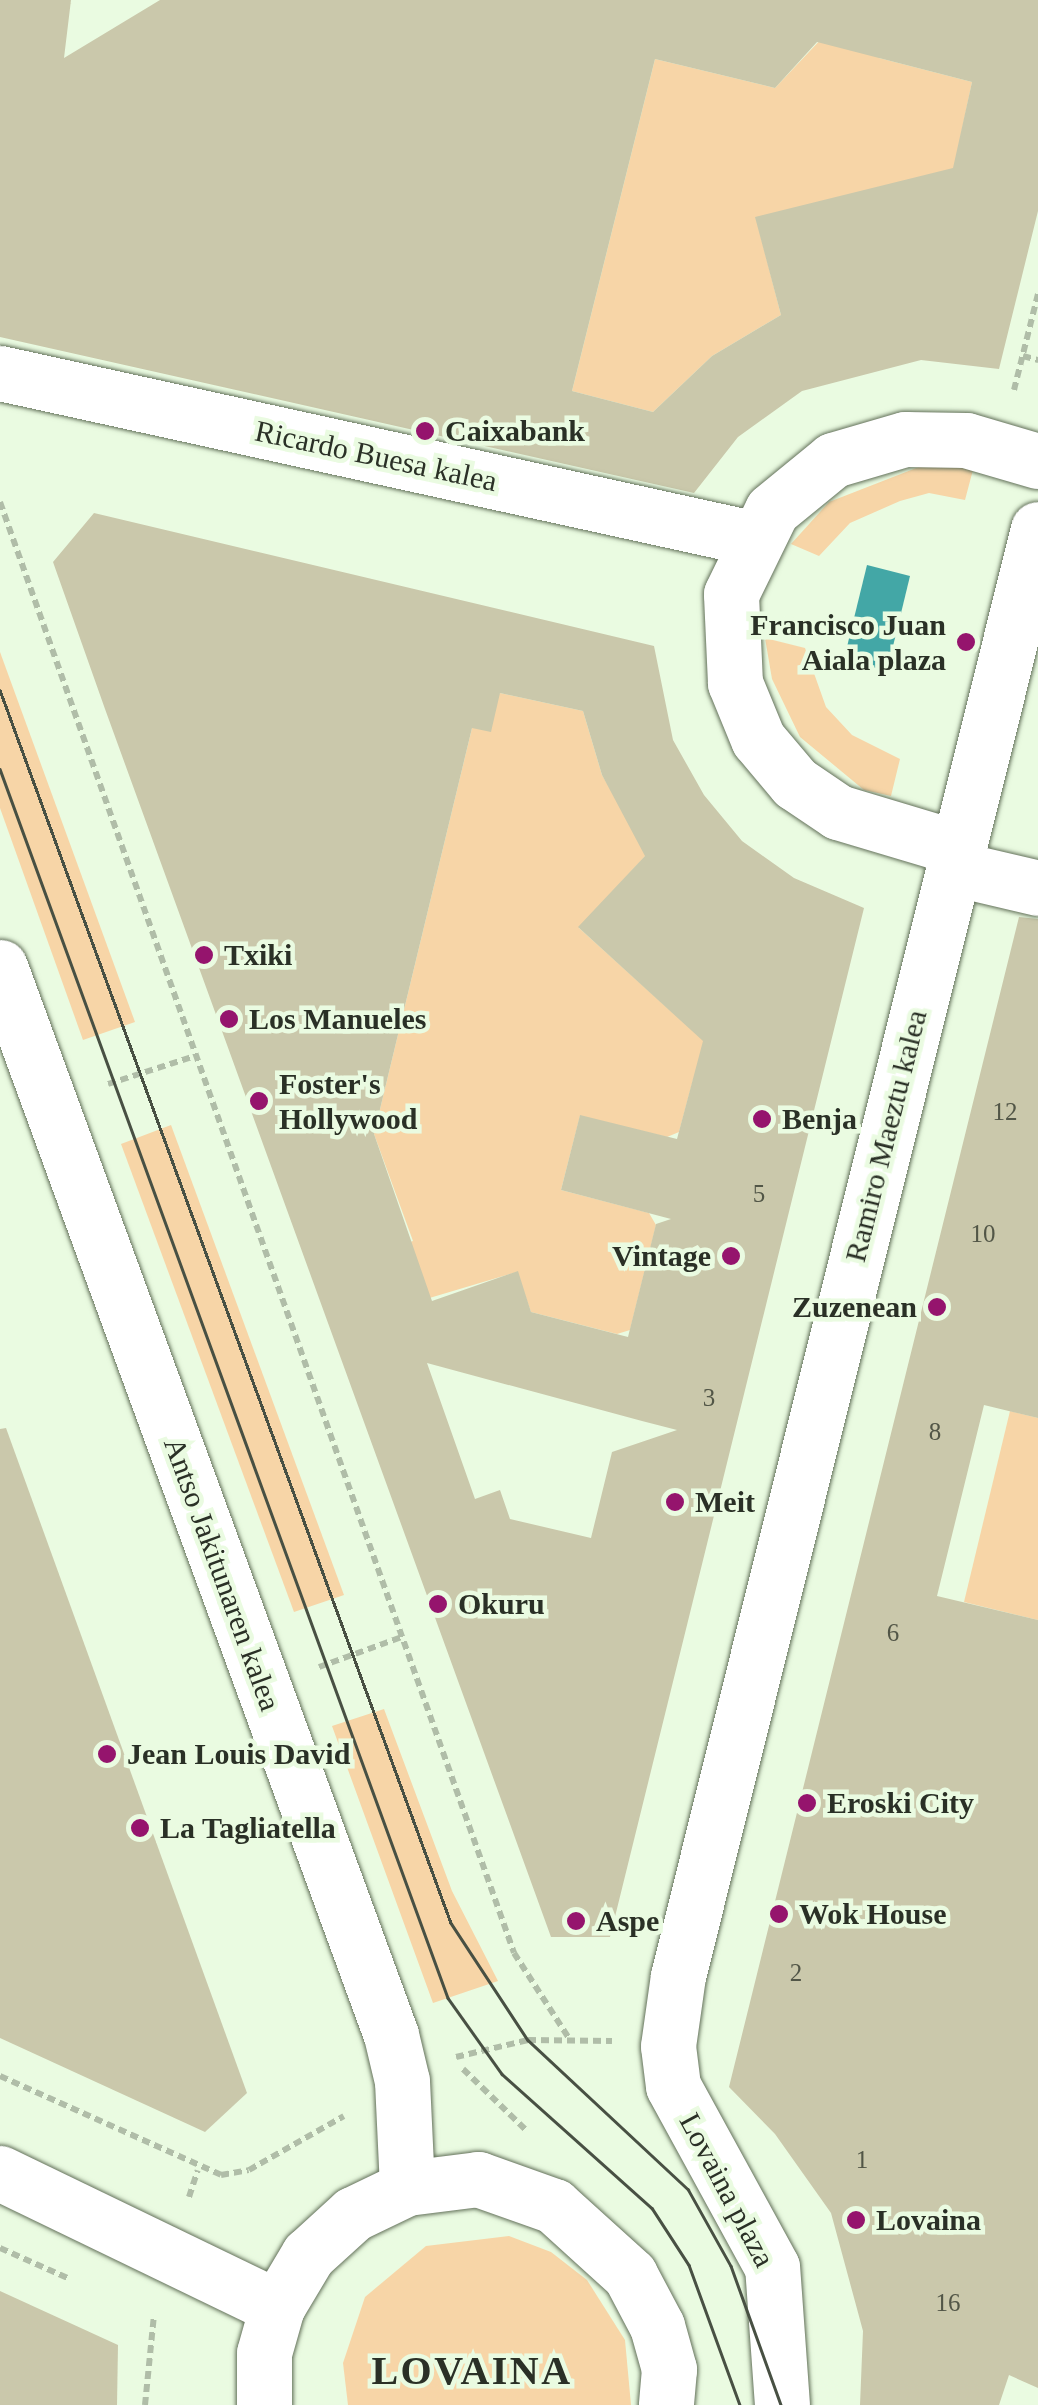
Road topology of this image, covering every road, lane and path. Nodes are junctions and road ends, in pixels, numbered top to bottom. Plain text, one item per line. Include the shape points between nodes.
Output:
1 (1023, 356) dead end
2 (1038, 360) edge
3 (0, 373) edge
4 (1038, 461) edge
5 (0, 502) edge
6 (1038, 529) edge
7 (752, 538) junction
8 (956, 858) junction
9 (1038, 888) edge
10 (0, 967) edge
11 (678, 1976) joint
12 (570, 2040) dead end
13 (0, 2076) edge
14 (198, 2170) dead end
15 (0, 2173) edge
16 (407, 2188) junction
17 (277, 2307) junction
18 (264, 2405) edge
19 (666, 2405) edge
20 (782, 2405) edge

1 - 2 path
3 - 7 main road, Ricardo Buesa kalea
4 - 7 main road via 966,440 905,439 833,460 772,510
5 - 12 path via 514,1954
6 - 8 main road, Ramiro Maeztu kalea
7 - 8 main road via 731,594 728,638 758,740 794,783 838,812
8 - 9 main road
8 - 11 main road, Ramiro Maeztu kalea
10 - 16 main road, Antso Jakitunaren kalea via 391,2035 402,2081
11 - 20 main road, Lovaina plaza via 668,2046 672,2086 772,2267
13 - 14 path
15 - 17 main road
16 - 17 main road via 352,2214 308,2255
16 - 19 main road via 478,2179 517,2187 600,2243 630,2275 657,2326 669,2368
17 - 18 main road via 264,2353

